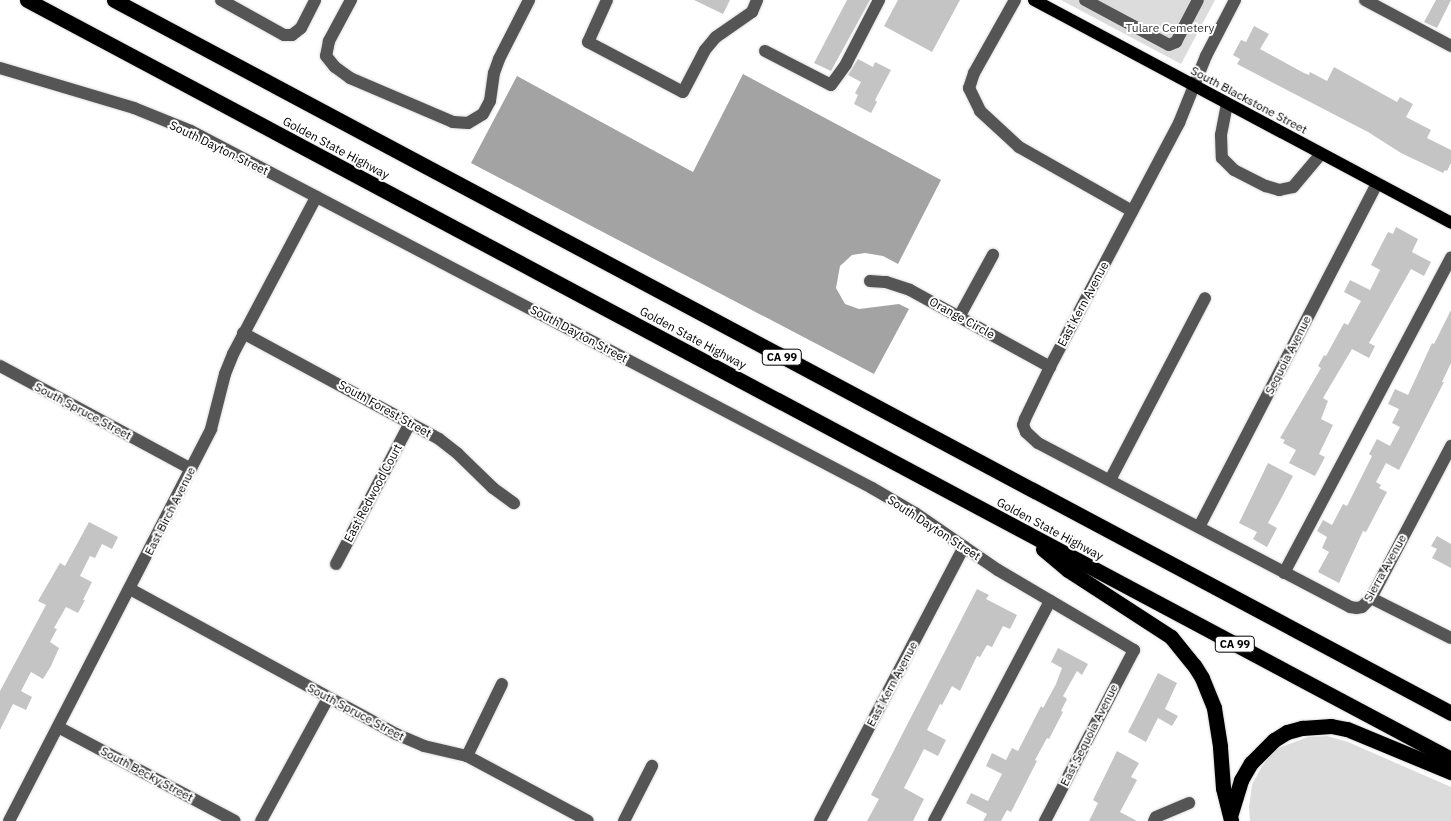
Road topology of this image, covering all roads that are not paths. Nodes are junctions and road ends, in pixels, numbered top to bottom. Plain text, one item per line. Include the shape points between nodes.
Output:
1 (27, 0) edge
2 (114, 0) edge
3 (221, 0) edge
4 (315, 0) edge
5 (351, 0) edge
6 (529, 0) edge
7 (607, 0) edge
8 (757, 0) edge
9 (878, 0) edge
10 (1015, 0) edge
11 (1034, 0) edge
12 (1085, 0) edge
13 (1198, 0) edge
14 (1235, 0) edge
15 (1365, 0) edge
16 (1451, 46) edge
17 (765, 51) dead end
18 (0, 68) edge
19 (1194, 86) junction
20 (1227, 104) junction
21 (1321, 154) junction
22 (1377, 184) junction
23 (316, 196) junction
24 (1132, 211) junction
25 (1451, 223) edge
26 (993, 255) dead end
27 (1451, 258) edge
28 (870, 280) dead end
29 (1205, 298) dead end
30 (959, 317) junction
31 (243, 332) junction
32 (0, 366) edge
33 (1050, 367) junction
34 (410, 423) junction
35 (1451, 446) edge
36 (192, 469) junction
37 (1110, 480) junction
38 (514, 503) dead end
39 (1200, 526) junction
40 (1019, 529) junction
41 (964, 547) junction
42 (336, 564) dead end
43 (1284, 572) junction
44 (130, 589) junction
45 (1371, 598) junction
46 (1050, 600) junction
47 (1451, 638) edge
48 (1134, 650) joint
49 (502, 684) dead end
50 (328, 698) junction
51 (1451, 713) edge
52 (58, 727) junction
53 (467, 756) junction
54 (1451, 759) edge
55 (652, 766) dead end
56 (1451, 772) edge
57 (1189, 803) dead end
58 (1231, 818) edge
59 (10, 821) edge
60 (235, 821) edge
61 (261, 821) edge
62 (588, 821) edge
63 (624, 821) edge
64 (820, 821) edge
65 (934, 821) edge
66 (1045, 821) edge
67 (1154, 821) edge

1 - 40 highway, Golden State Highway / CA 99
2 - 51 highway, Golden State Highway / CA 99
3 - 4 street via 284,35 292,35 301,28
5 - 6 street via 329,41 326,56 334,67 350,78 453,122 468,123 482,114 490,101 499,59
7 - 8 street via 588,42 683,92 716,36 752,12
9 - 17 street via 846,64 831,85
10 - 24 street via 974,73 970,88 980,111 1019,147
11 - 19 main road, South Blackstone Street
12 - 13 street via 1168,45 1176,42
14 - 19 street, East Kern Avenue
15 - 16 street
18 - 23 street, South Dayton Street via 134,108 191,131
19 - 20 main road, South Blackstone Street
19 - 24 street, East Kern Avenue via 1179,124
20 - 21 main road, South Blackstone Street
20 - 21 street via 1220,135 1222,158 1234,170 1279,190 1293,187
21 - 22 main road, South Blackstone Street
22 - 25 main road, South Blackstone Street
22 - 39 street, Sequoia Avenue
23 - 31 street, East Birch Avenue
23 - 41 street, South Dayton Street via 872,488
24 - 33 street, East Kern Avenue
26 - 30 street
27 - 43 street
28 - 30 street, Orange Circle via 910,290
29 - 37 street
30 - 33 street, Orange Circle
31 - 34 street, South Forest Street
31 - 36 street, East Birch Avenue via 224,374 211,429
32 - 36 street, South Spruce Street
33 - 37 street, East Kern Avenue via 1025,419 1026,432 1038,442
34 - 38 street, South Forest Street via 458,454 493,488
34 - 42 street, East Redwood Court
35 - 45 street, Sierra Avenue
36 - 44 street, East Birch Avenue
37 - 39 street, East Kern Avenue
39 - 43 street, Sierra Avenue
40 - 54 highway, Golden State Highway / CA 99
40 - 58 highway via 1068,570 1171,637 1194,664 1214,708 1223,788
41 - 46 street, South Dayton Street
41 - 64 street, East Kern Avenue
43 - 45 street, Sierra Avenue via 1350,607 1362,607
44 - 50 street, South Spruce Street
44 - 52 street, East Birch Avenue
45 - 47 street
46 - 48 street, South Dayton Street
46 - 65 street
48 - 66 street, East Sequoia Avenue
49 - 53 street
50 - 53 street, South Spruce Street via 424,746
50 - 61 street
52 - 59 street, East Birch Avenue
52 - 60 street, South Becky Street
53 - 62 street, South Spruce Street
55 - 63 street
56 - 58 highway via 1346,729 1331,726 1302,728 1274,740 1251,763 1241,780
57 - 67 street via 1156,817

